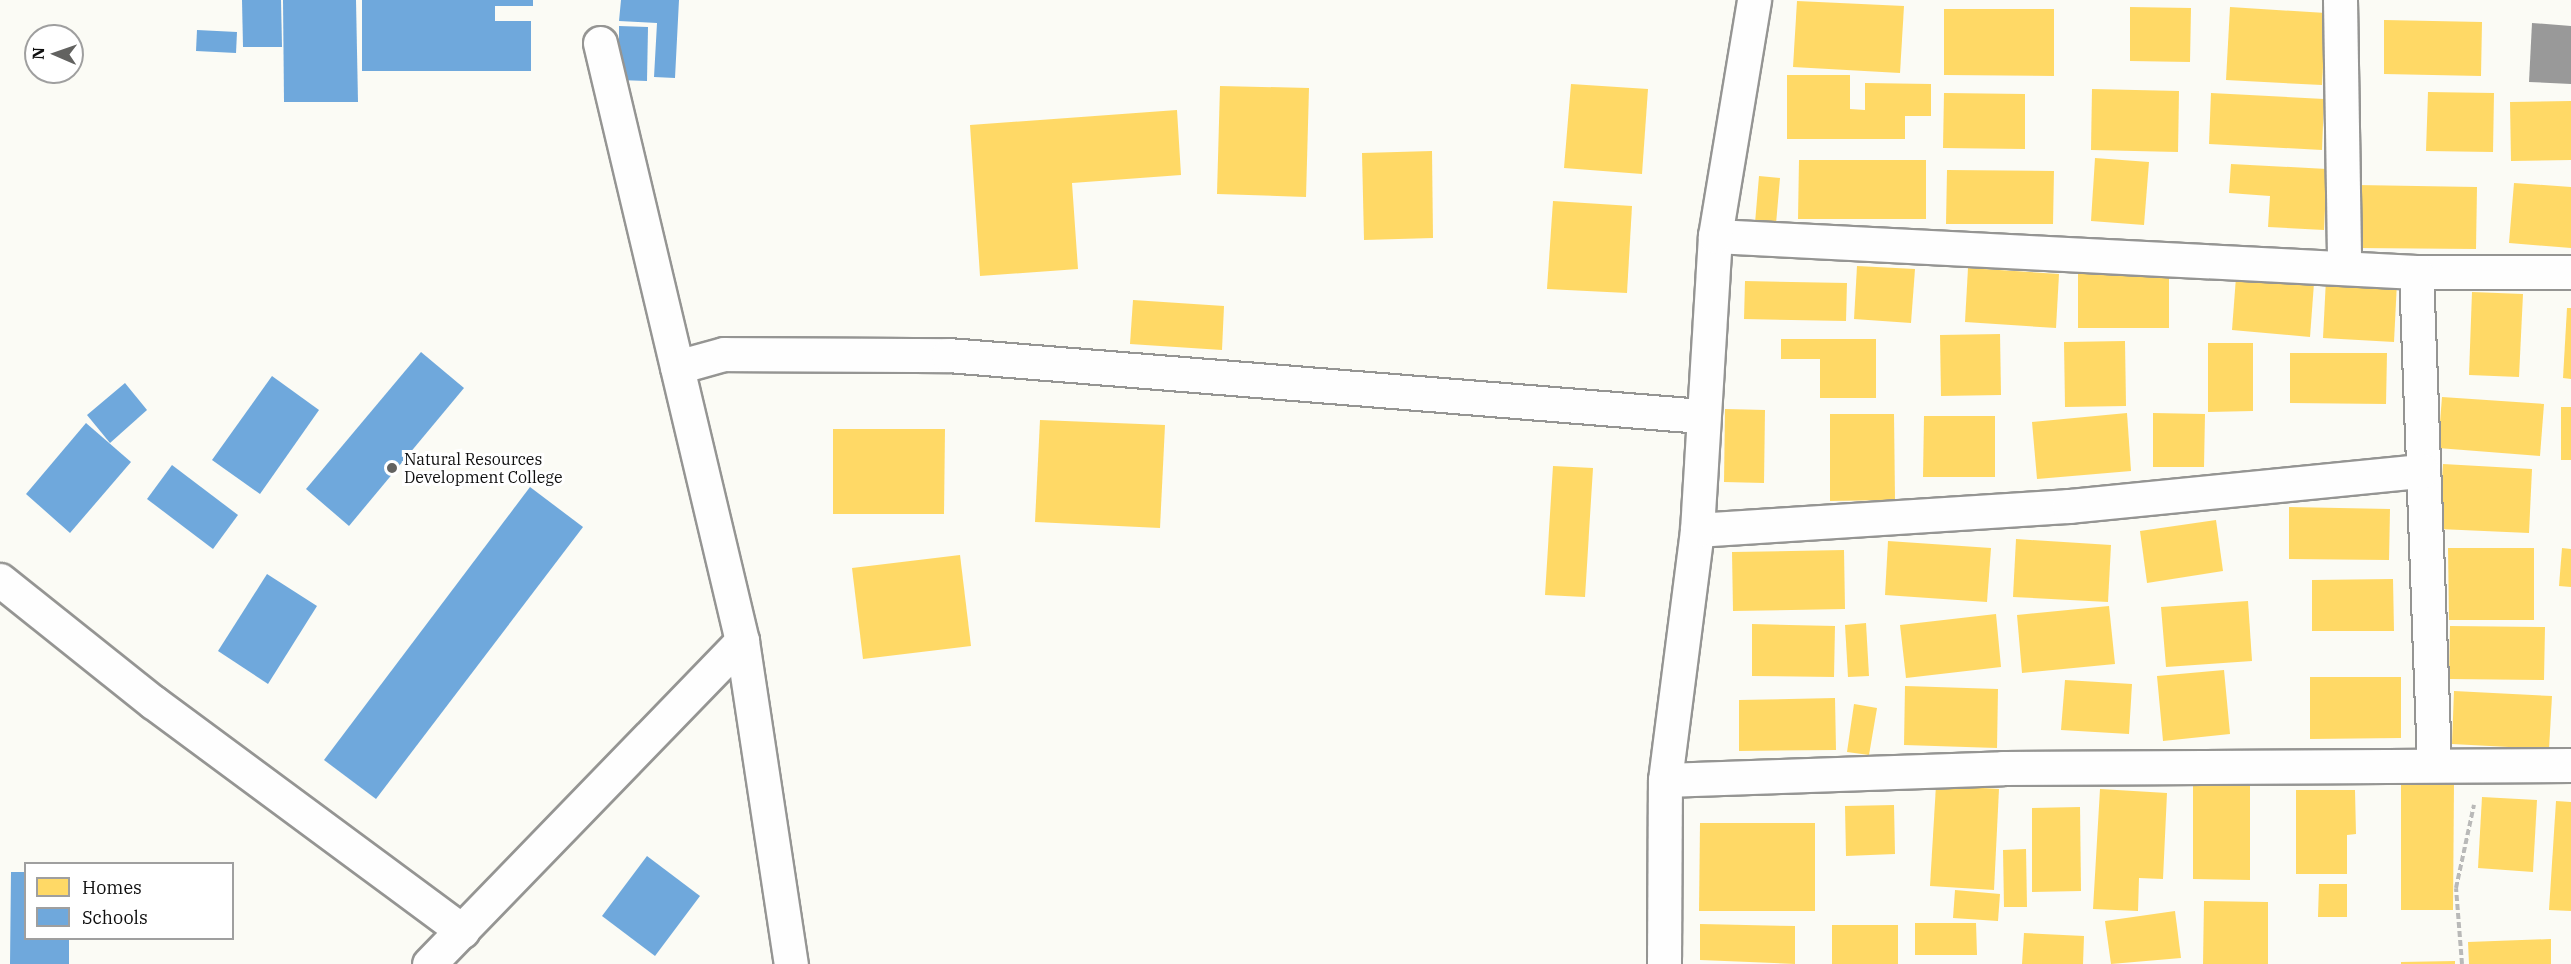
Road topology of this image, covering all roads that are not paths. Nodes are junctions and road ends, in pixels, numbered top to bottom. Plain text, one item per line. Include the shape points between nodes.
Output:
1 (1754, 0) edge
2 (2340, 0) edge
3 (600, 43) dead end
4 (1715, 236) junction
5 (2344, 267) junction
6 (2416, 272) junction
7 (2571, 272) edge
8 (677, 367) junction
9 (1701, 416) junction
10 (2422, 471) junction
11 (1697, 530) junction
12 (0, 580) edge
13 (742, 641) junction
14 (2434, 765) junction
15 (2571, 765) edge
16 (1665, 780) junction
17 (462, 931) junction
18 (429, 964) edge
19 (791, 964) edge
20 (1664, 964) edge

1 - 4 street
2 - 5 street
3 - 8 street
4 - 5 street
4 - 9 street
5 - 6 street
6 - 7 street
6 - 10 street
8 - 9 street via 724,354 948,355
8 - 13 street
9 - 11 street
10 - 11 street via 2068,506
10 - 14 street
11 - 16 street
12 - 17 street via 153,702
13 - 17 street
13 - 19 street
14 - 15 street
14 - 16 street via 2003,768
16 - 20 street
17 - 18 street

